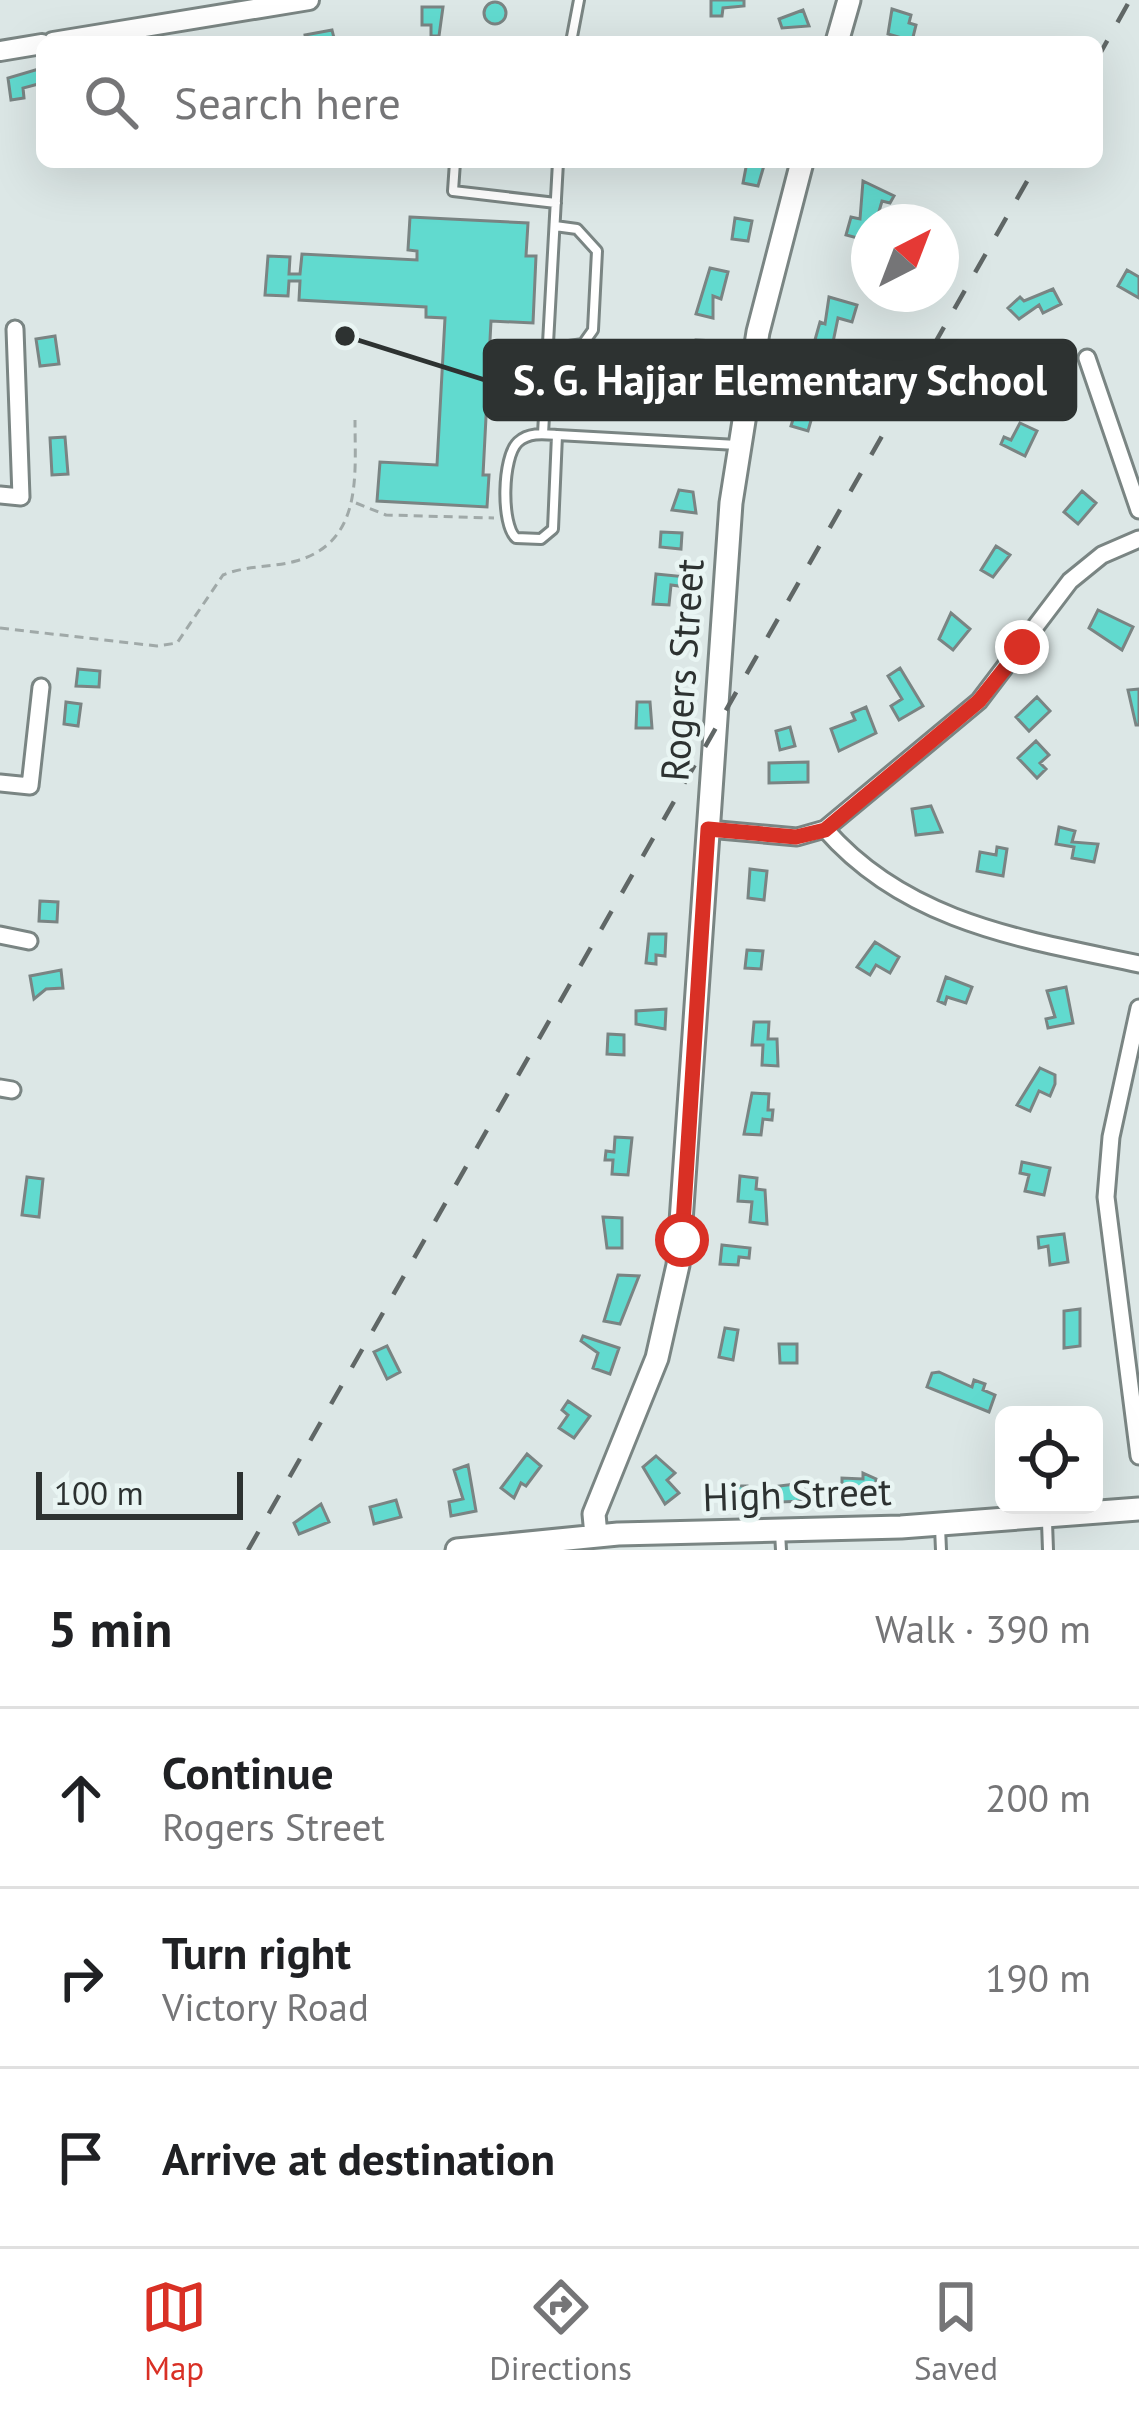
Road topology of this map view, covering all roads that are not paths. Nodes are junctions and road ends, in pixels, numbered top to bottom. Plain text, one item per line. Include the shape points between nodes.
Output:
1 (309, 0) edge
2 (579, 0) edge
3 (849, 0) edge
4 (90, 36) edge
5 (572, 36) edge
6 (839, 36) edge
7 (36, 45) edge
8 (0, 50) edge
9 (455, 168) edge
10 (558, 168) edge
11 (800, 168) edge
12 (556, 202) junction
13 (555, 226) junction
14 (15, 328) dead end
15 (548, 349) junction
16 (1087, 358) dead end
17 (543, 434) junction
18 (557, 435) junction
19 (738, 445) junction
20 (0, 495) edge
21 (1139, 510) edge
22 (1139, 539) edge
23 (41, 687) dead end
24 (0, 783) edge
25 (708, 829) junction
26 (825, 830) junction
27 (0, 935) edge
28 (28, 941) dead end
29 (1139, 964) edge
30 (1139, 1008) edge
31 (1139, 1456) edge
32 (1139, 1509) edge
33 (1047, 1520) junction
34 (940, 1525) junction
35 (596, 1535) junction
36 (781, 1540) edge
37 (457, 1550) edge
38 (941, 1550) edge
39 (1048, 1550) edge

1 - 4 street
2 - 5 lane
3 - 6 main road
7 - 8 street
9 - 12 lane via 453,191
10 - 12 lane
11 - 19 main road, Rogers Street
12 - 13 lane
13 - 15 lane
13 - 15 lane via 593,242 595,290 583,344
14 - 20 street via 21,497
15 - 17 lane
16 - 21 street
17 - 18 lane
17 - 18 lane via 520,440 511,453 507,518 516,538 550,534
18 - 19 lane
19 - 25 main road, Rogers Street
22 - 26 street via 1070,581 979,701
23 - 24 street via 30,786
25 - 26 street via 796,837
25 - 35 main road, Rogers Street via 678,1265 657,1358 594,1514
26 - 29 street via 870,874 928,908 1000,934
27 - 28 street
30 - 31 street via 1106,1197
32 - 33 main road, High Street
33 - 34 main road, High Street
33 - 39 lane
34 - 36 main road, High Street
34 - 38 lane
35 - 36 main road, High Street
35 - 37 main road, High Street

